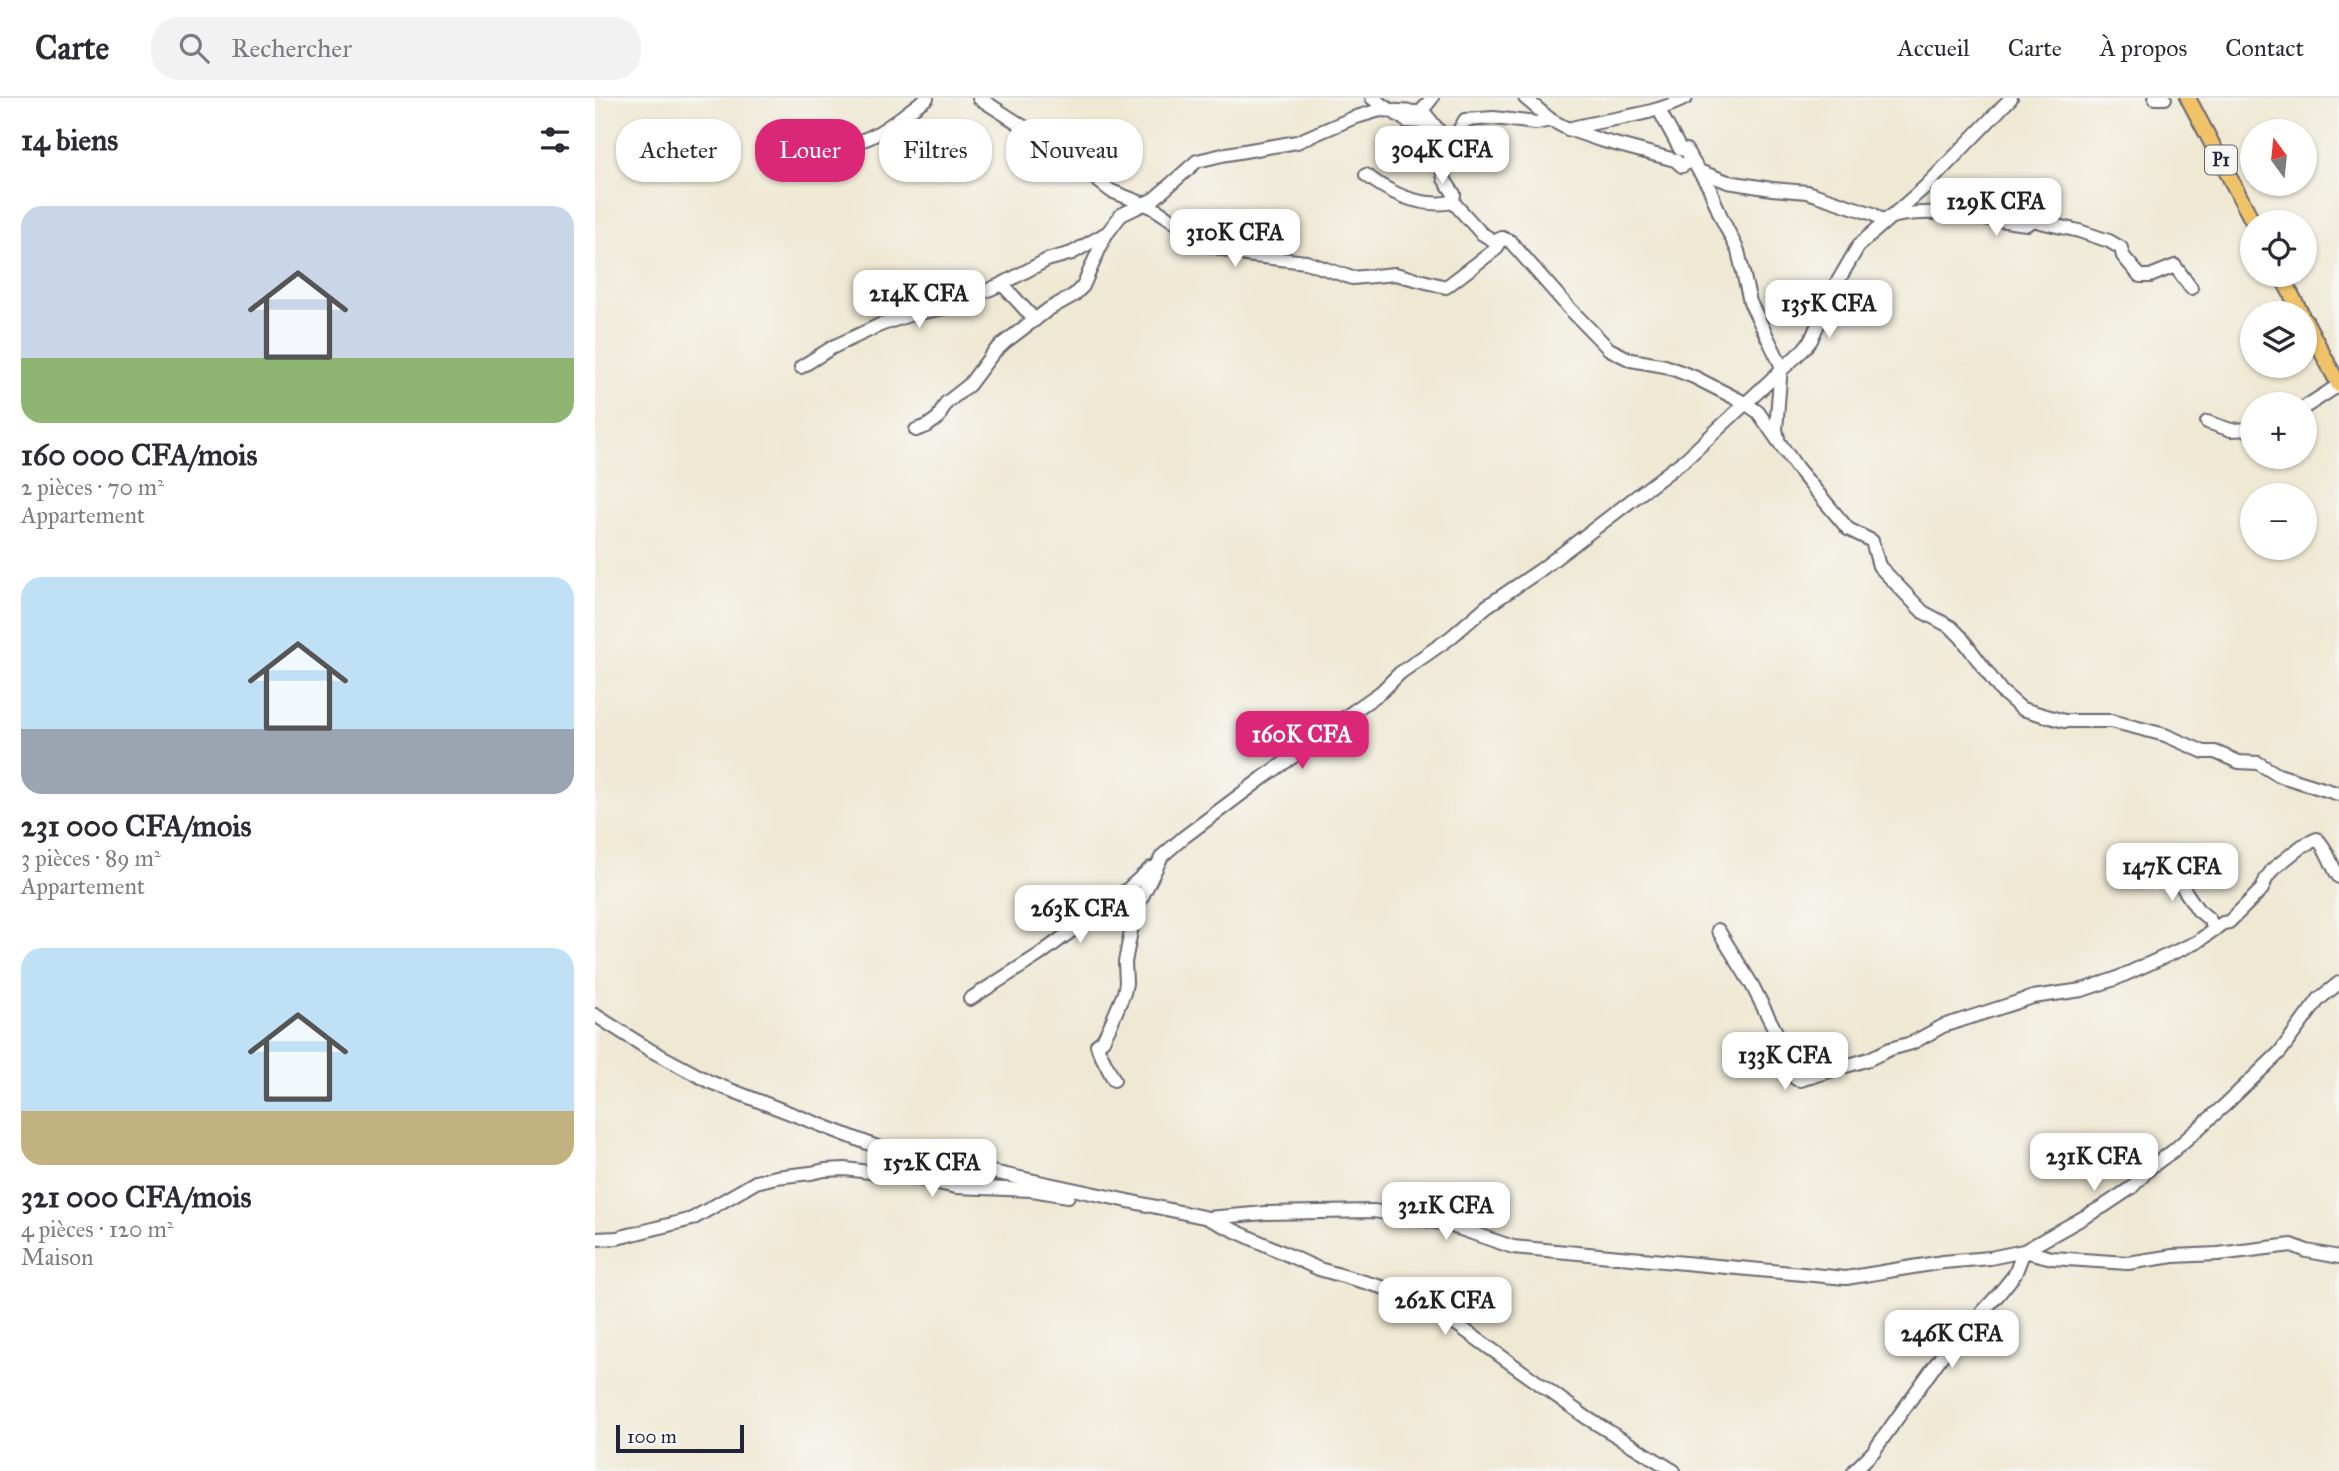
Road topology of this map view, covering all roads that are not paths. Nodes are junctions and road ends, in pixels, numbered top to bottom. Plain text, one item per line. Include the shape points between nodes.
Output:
1 (927, 98) edge
2 (979, 98) edge
3 (1432, 98) edge
4 (1525, 98) edge
5 (1686, 98) edge
6 (2011, 98) edge
7 (2154, 98) edge
8 (2165, 98) edge
9 (2188, 98) edge
10 (1375, 102) edge
11 (1659, 110) junction
12 (1394, 112) junction
13 (1420, 113) junction
14 (1551, 120) junction
15 (1568, 129) junction
16 (865, 139) edge
17 (1696, 165) junction
18 (1366, 175) dead end
19 (1454, 202) junction
20 (1144, 204) junction
21 (2247, 210) edge
22 (1894, 215) junction
23 (1111, 229) junction
24 (1502, 238) junction
25 (1002, 284) junction
26 (2190, 288) dead end
27 (1035, 320) junction
28 (2317, 343) edge
29 (801, 367) dead end
30 (1782, 371) junction
31 (2339, 385) edge
32 (2317, 399) edge
33 (1745, 402) junction
34 (2207, 422) dead end
35 (916, 430) dead end
36 (2240, 430) edge
37 (1779, 440) junction
38 (2339, 794) edge
39 (1162, 856) junction
40 (2155, 859) dead end
41 (2339, 877) edge
42 (2215, 929) junction
43 (1718, 930) dead end
44 (2339, 983) edge
45 (969, 999) dead end
46 (595, 1015) edge
47 (1114, 1080) dead end
48 (1155, 1206) junction
49 (1208, 1219) junction
50 (595, 1239) edge
51 (2024, 1251) junction
52 (2339, 1257) edge
53 (1674, 1471) edge
54 (1854, 1471) edge

1 - 16 street
2 - 20 street via 1022,124 1111,191
3 - 13 street
4 - 14 street
5 - 11 street
6 - 22 street
7 - 8 street
9 - 21 main road, P1
10 - 12 street
10 - 20 street via 1297,142 1197,161
11 - 15 street
11 - 17 street via 1680,149 1686,150
12 - 13 street
12 - 19 street via 1407,121 1423,122 1437,134 1444,179
13 - 14 street via 1443,136 1456,135 1465,120
14 - 15 street
15 - 17 street via 1675,160 1682,166
17 - 22 street via 1735,184 1807,192 1881,220
17 - 30 street via 1738,251 1750,302
18 - 19 street via 1409,200
19 - 24 street via 1481,233 1494,241
20 - 23 street via 1121,215
20 - 24 street via 1204,243 1226,251 1306,262 1352,278 1395,274 1442,287 1453,284
22 - 26 street via 2035,220 2109,241 2121,248 2140,276 2175,266
22 - 30 street via 1859,245 1811,340
23 - 25 street via 1072,253 1047,260
23 - 27 street via 1083,286
24 - 33 street via 1510,240 1609,349 1631,360 1680,371
25 - 27 street
25 - 29 street via 949,307 880,325
27 - 35 street via 993,354 969,385 946,403 938,418
28 - 31 main road
30 - 33 street
30 - 37 street
31 - 32 street
33 - 37 street
33 - 39 street via 1687,458
34 - 36 street
37 - 38 street via 1848,529 1872,541 1879,566 1923,612 1951,626 2001,691 2022,709 2064,721 2111,721 2143,729 2204,752 2258,763 2278,775
39 - 45 street via 1109,904
39 - 47 street via 1135,911 1124,993 1097,1045
40 - 42 street via 2177,879
41 - 42 street via 2317,839 2273,869 2242,910
42 - 43 street via 2197,942 2115,979 2082,990 2033,997 1800,1080
44 - 51 street via 2319,999 2280,1052 2131,1188
46 - 48 street via 710,1082 880,1148
48 - 49 street
48 - 50 street via 825,1170 755,1182 692,1219
49 - 51 street via 1374,1210 1446,1224 1513,1247 1846,1278
49 - 53 street via 1319,1269 1420,1298 1587,1418
51 - 52 street via 2052,1258 2128,1263 2293,1245
51 - 54 street via 1998,1295 1941,1357 1873,1452

